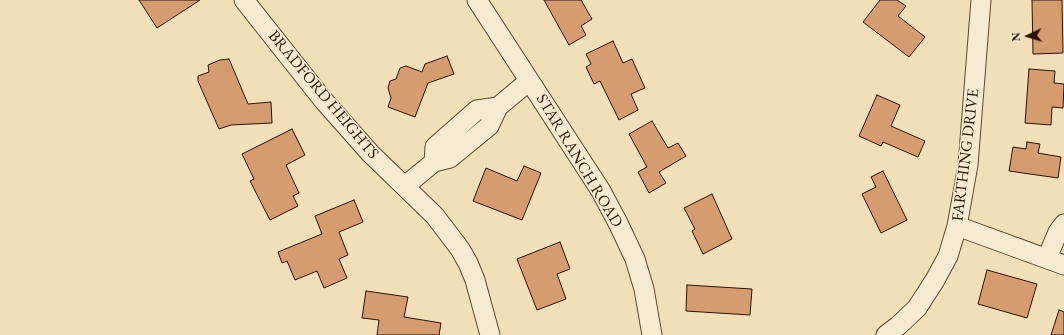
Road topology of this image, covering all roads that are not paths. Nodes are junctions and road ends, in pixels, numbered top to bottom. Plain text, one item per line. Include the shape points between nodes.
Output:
1 (244, 0) edge
2 (477, 0) edge
3 (981, 0) edge
4 (530, 80) junction
5 (405, 186) junction
6 (1064, 224) edge
7 (957, 226) junction
8 (1046, 258) junction
9 (1064, 266) edge
10 (490, 335) edge
11 (652, 335) edge
12 (886, 335) edge

1 - 5 street, BRADFORD HEIGHTS via 324,101 370,153
2 - 4 street, STAR RANCH ROAD
3 - 7 street, FARTHING DRIVE via 968,165
4 - 5 street via 498,107 477,110 434,147 434,162
4 - 11 street, STAR RANCH ROAD via 618,223 635,259 644,289
5 - 10 street, BRADFORD HEIGHTS via 435,216 468,262
6 - 8 street
7 - 8 street
7 - 12 street, FARTHING DRIVE via 948,256 917,308
8 - 9 street

